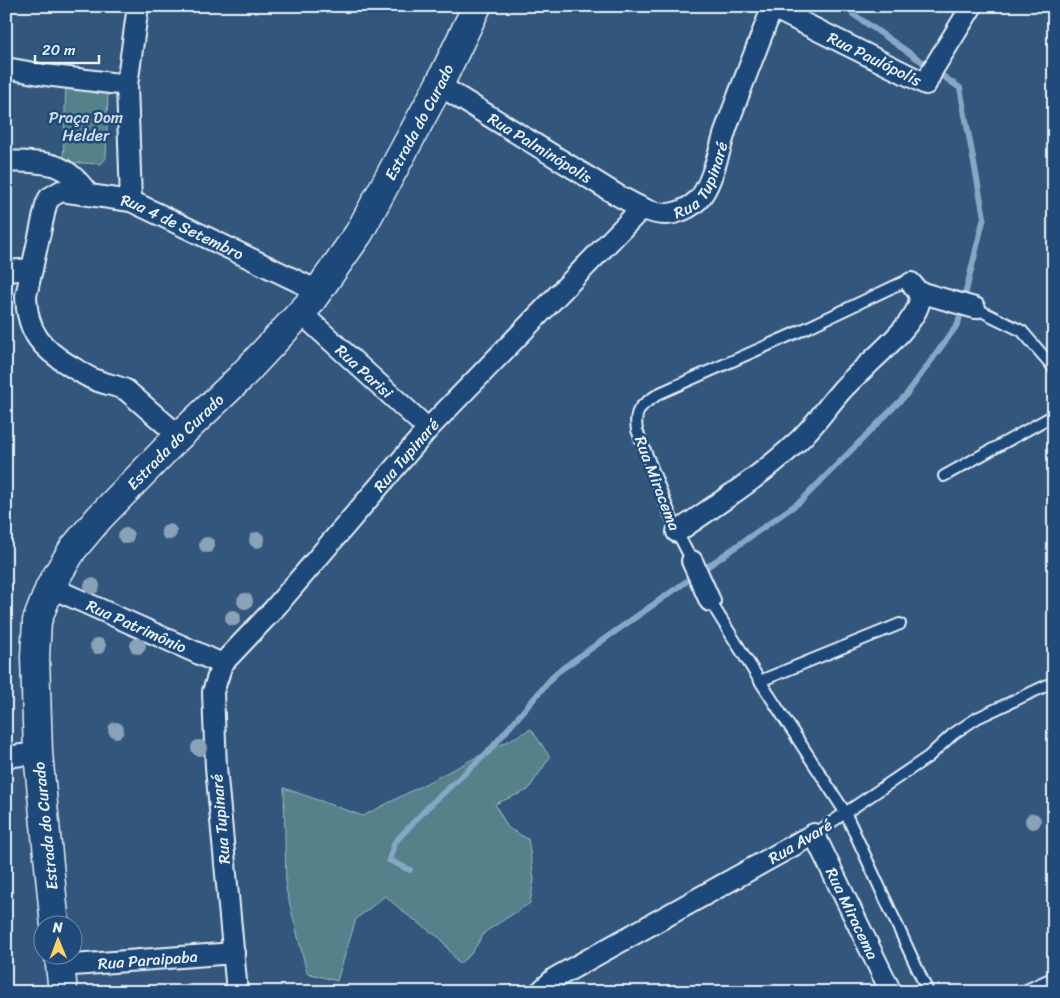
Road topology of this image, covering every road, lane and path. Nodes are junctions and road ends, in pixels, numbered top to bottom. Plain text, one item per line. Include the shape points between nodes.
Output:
1 (138, 6) edge
2 (477, 6) edge
3 (972, 6) edge
4 (770, 7) edge
5 (6, 68) edge
6 (126, 85) junction
7 (439, 85) junction
8 (6, 161) edge
9 (88, 194) junction
10 (131, 201) junction
11 (642, 208) junction
12 (32, 269) junction
13 (6, 271) edge
14 (915, 287) junction
15 (318, 292) junction
16 (975, 308) joint
17 (301, 313) junction
18 (1054, 368) edge
19 (1054, 415) edge
20 (428, 428) junction
21 (179, 436) junction
22 (944, 476) dead end
23 (677, 532) junction
24 (692, 561) joint
25 (50, 587) junction
26 (710, 601) joint
27 (900, 624) dead end
28 (222, 664) junction
29 (760, 681) junction
30 (1054, 682) edge
31 (38, 753) junction
32 (6, 756) edge
33 (846, 812) junction
34 (814, 834) junction
35 (55, 916) edge
36 (234, 953) junction
37 (60, 971) edge
38 (1054, 977) edge
39 (237, 992) edge
40 (540, 992) edge
41 (891, 992) edge
42 (928, 992) edge
43 (1022, 992) edge

1 - 6 street
2 - 7 main road, Estrada do Curado
3 - 4 street, Rua Paulópolis via 926,84
4 - 11 street, Rua Tupinaré via 703,193 698,200 673,214
5 - 6 street
6 - 10 street
7 - 11 street, Rua Palminópolis
7 - 15 main road, Estrada do Curado via 359,234
8 - 9 street via 56,165 73,176
9 - 10 street, Rua 4 de Setembro
9 - 12 street, Rua 4 de Setembro via 61,191 49,198
10 - 15 street, Rua 4 de Setembro
11 - 20 street, Rua Tupinaré
12 - 13 street
12 - 21 street via 26,310 41,345 92,379 126,390
14 - 16 street
14 - 23 street via 919,303 908,322 841,391 797,443
14 - 23 lane, Rua Miracema via 904,282 897,284 660,393 641,406 637,413 637,430
15 - 17 main road, Estrada do Curado
16 - 18 lane via 1022,331
17 - 20 street, Rua Parisi
17 - 21 main road, Estrada do Curado
19 - 22 lane
20 - 28 street, Rua Tupinaré via 274,609
21 - 25 main road, Estrada do Curado via 86,532
23 - 24 lane, Rua Miracema
24 - 26 street, Rua Miracema
25 - 28 street, Rua Patrimônio
25 - 31 main road, Estrada do Curado via 37,621
26 - 29 lane, Rua Miracema
27 - 29 lane
28 - 36 street, Rua Tupinaré via 213,692 216,767
29 - 33 lane, Rua Miracema
30 - 33 lane, Rua Avaré via 977,718 952,734 928,757
31 - 32 street
31 - 35 main road, Estrada do Curado
33 - 34 lane, Rua Avaré
33 - 42 lane, Rua Miracema
34 - 40 street, Rua Avaré via 555,978
34 - 41 street, Rua Miracema
36 - 37 street, Rua Paraipaba
36 - 39 street, Rua Tupinaré
38 - 43 lane

